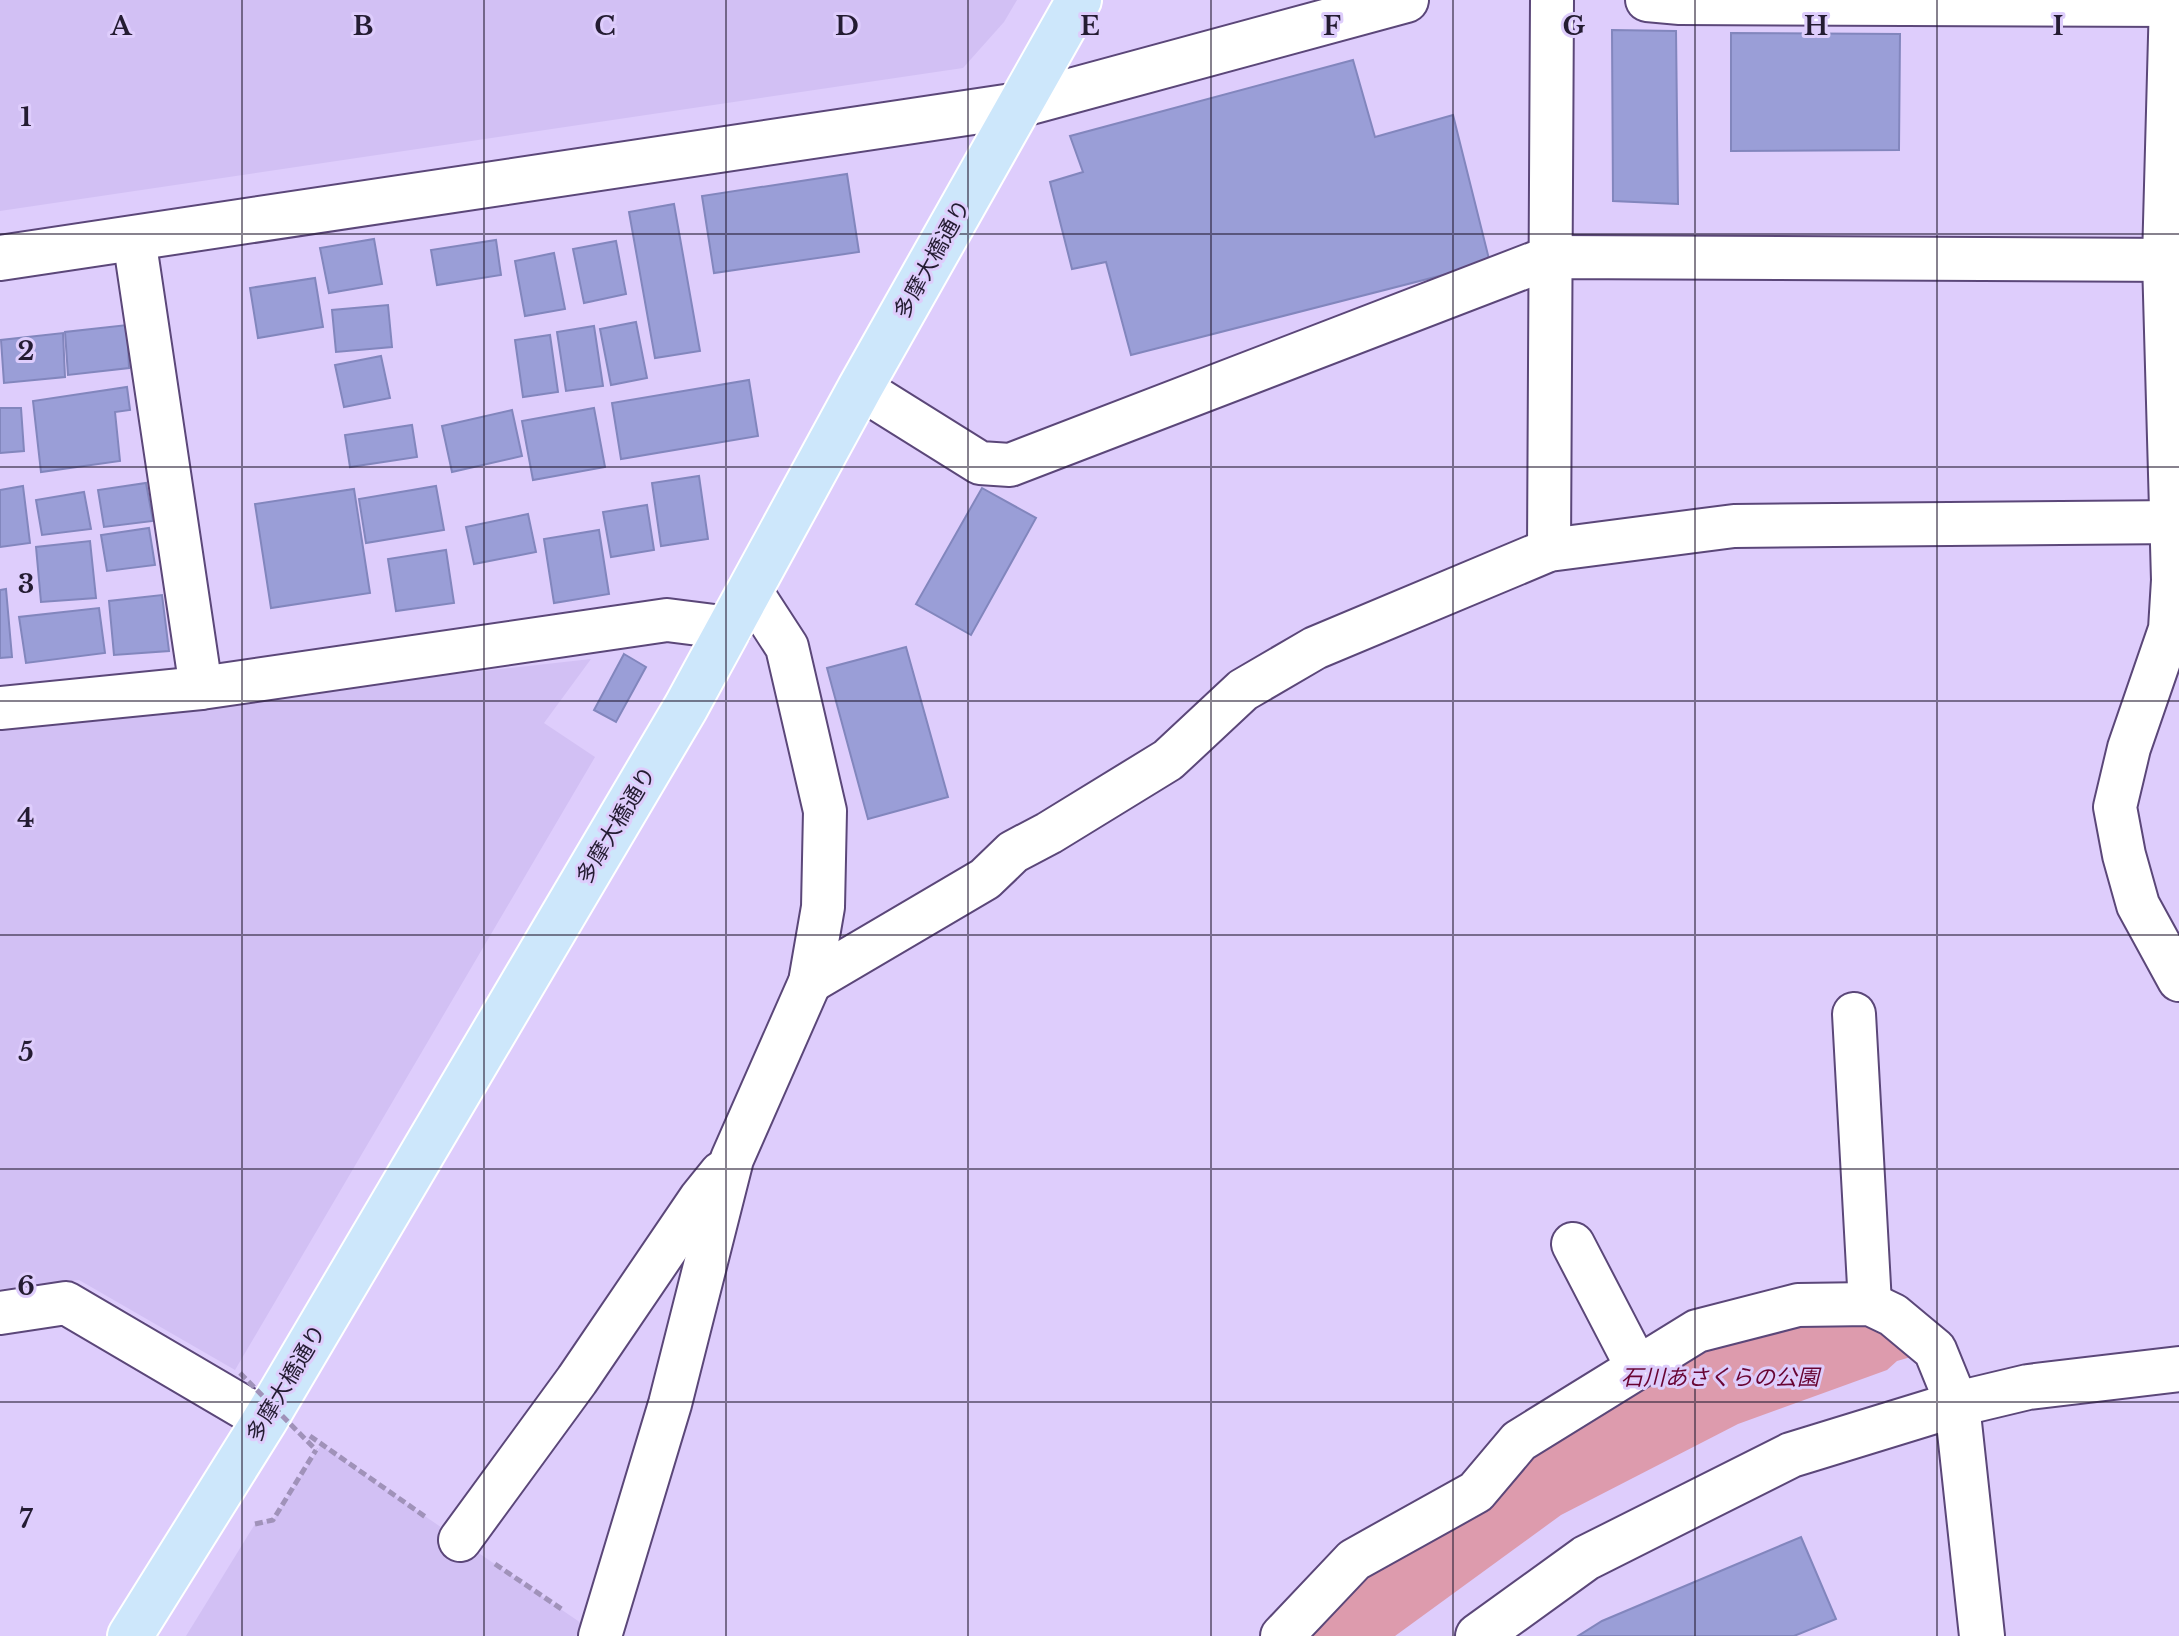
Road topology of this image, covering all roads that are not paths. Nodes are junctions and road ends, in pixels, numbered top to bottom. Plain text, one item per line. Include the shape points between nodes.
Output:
1 (1079, 0) edge
2 (1406, 0) edge
3 (1552, 0) edge
4 (1647, 0) edge
5 (1863, 2) edge
6 (2174, 3) edge
7 (1019, 105) junction
8 (134, 238) junction
9 (1551, 257) junction
10 (0, 258) edge
11 (2171, 260) edge
12 (860, 388) junction
13 (2175, 522) edge
14 (1549, 550) junction
15 (750, 590) junction
16 (730, 628) junction
17 (201, 688) junction
18 (0, 708) edge
19 (2179, 980) edge
20 (810, 982) junction
21 (1854, 1014) dead end
22 (732, 1159) junction
23 (1573, 1244) dead end
24 (1870, 1304) junction
25 (0, 1313) edge
26 (1637, 1367) junction
27 (2179, 1369) edge
28 (1957, 1404) junction
29 (265, 1420) junction
30 (460, 1540) dead end
31 (130, 1636) edge
32 (600, 1636) edge
33 (1282, 1636) edge
34 (1478, 1636) edge
35 (1982, 1636) edge

1 - 7 main road, 多摩大橋通り
2 - 7 street
3 - 9 street
4 - 5 street
5 - 6 street
6 - 11 street
7 - 8 street
7 - 12 main road, 多摩大橋通り
8 - 10 street
8 - 17 street
9 - 11 street
9 - 12 street via 1010,465 980,463
9 - 14 street
11 - 13 street
12 - 15 main road, 多摩大橋通り
13 - 14 street via 1734,526
13 - 19 street via 2170,629 2129,748 2115,807 2138,905
14 - 20 street via 1315,648 1243,690 1168,760 1013,852 985,879
15 - 16 main road, 多摩大橋通り
15 - 20 street via 787,647 825,811 823,907
16 - 17 street via 667,620
16 - 29 main road, 多摩大橋通り
17 - 18 street
20 - 22 street
21 - 24 street
22 - 30 street
22 - 32 street via 670,1404
23 - 26 street
24 - 26 street via 1798,1305 1697,1331
24 - 28 street via 1893,1315 1935,1350
25 - 29 street via 66,1303
26 - 33 street via 1519,1441 1476,1492 1354,1560
27 - 28 street via 2028,1387
28 - 34 street via 1791,1455 1586,1558
28 - 35 street
29 - 31 main road, 多摩大橋通り

